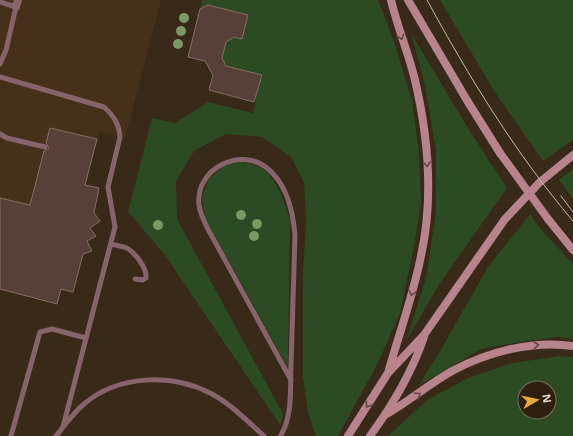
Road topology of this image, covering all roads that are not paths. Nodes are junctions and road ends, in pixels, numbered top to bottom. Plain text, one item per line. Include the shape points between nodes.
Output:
1 (391, 0) edge
2 (408, 0) edge
3 (0, 2) edge
4 (17, 3) edge
5 (0, 64) edge
6 (0, 77) edge
7 (0, 134) edge
8 (45, 147) dead end
9 (573, 155) edge
10 (111, 244) junction
11 (573, 250) edge
12 (135, 279) dead end
13 (424, 335) junction
14 (86, 338) junction
15 (573, 346) edge
16 (388, 373) junction
17 (291, 380) junction
18 (385, 415) junction
19 (63, 427) junction
20 (281, 435) edge
21 (11, 436) edge
22 (56, 436) edge
23 (264, 436) edge
24 (348, 436) edge
25 (370, 436) edge

1 -> 16 main road via 413,74 424,125 428,169 427,213 422,256
2 - 11 main road, bridge via 500,153
3 - 4 lane
4 - 5 lane via 6,50
6 - 10 lane via 104,107 114,116 120,137 108,187 115,227
7 - 8 lane
9 - 13 main road via 540,182 505,219
10 - 12 lane via 129,249 145,269 146,278
10 - 14 lane
13 - 16 main road
13 - 18 main road via 418,353
14 - 19 lane
14 - 21 lane via 52,329 40,332
18 -> 15 main road via 451,372 487,355 520,347
16 -> 24 main road
17 - 17 lane via 295,235 291,208 283,187 267,168 245,159 228,161 219,165 206,177 199,192 201,212
17 - 20 lane via 288,418
18 - 25 main road
19 - 22 lane
19 - 23 lane via 84,403 98,394 145,379 163,379 181,382 211,393

